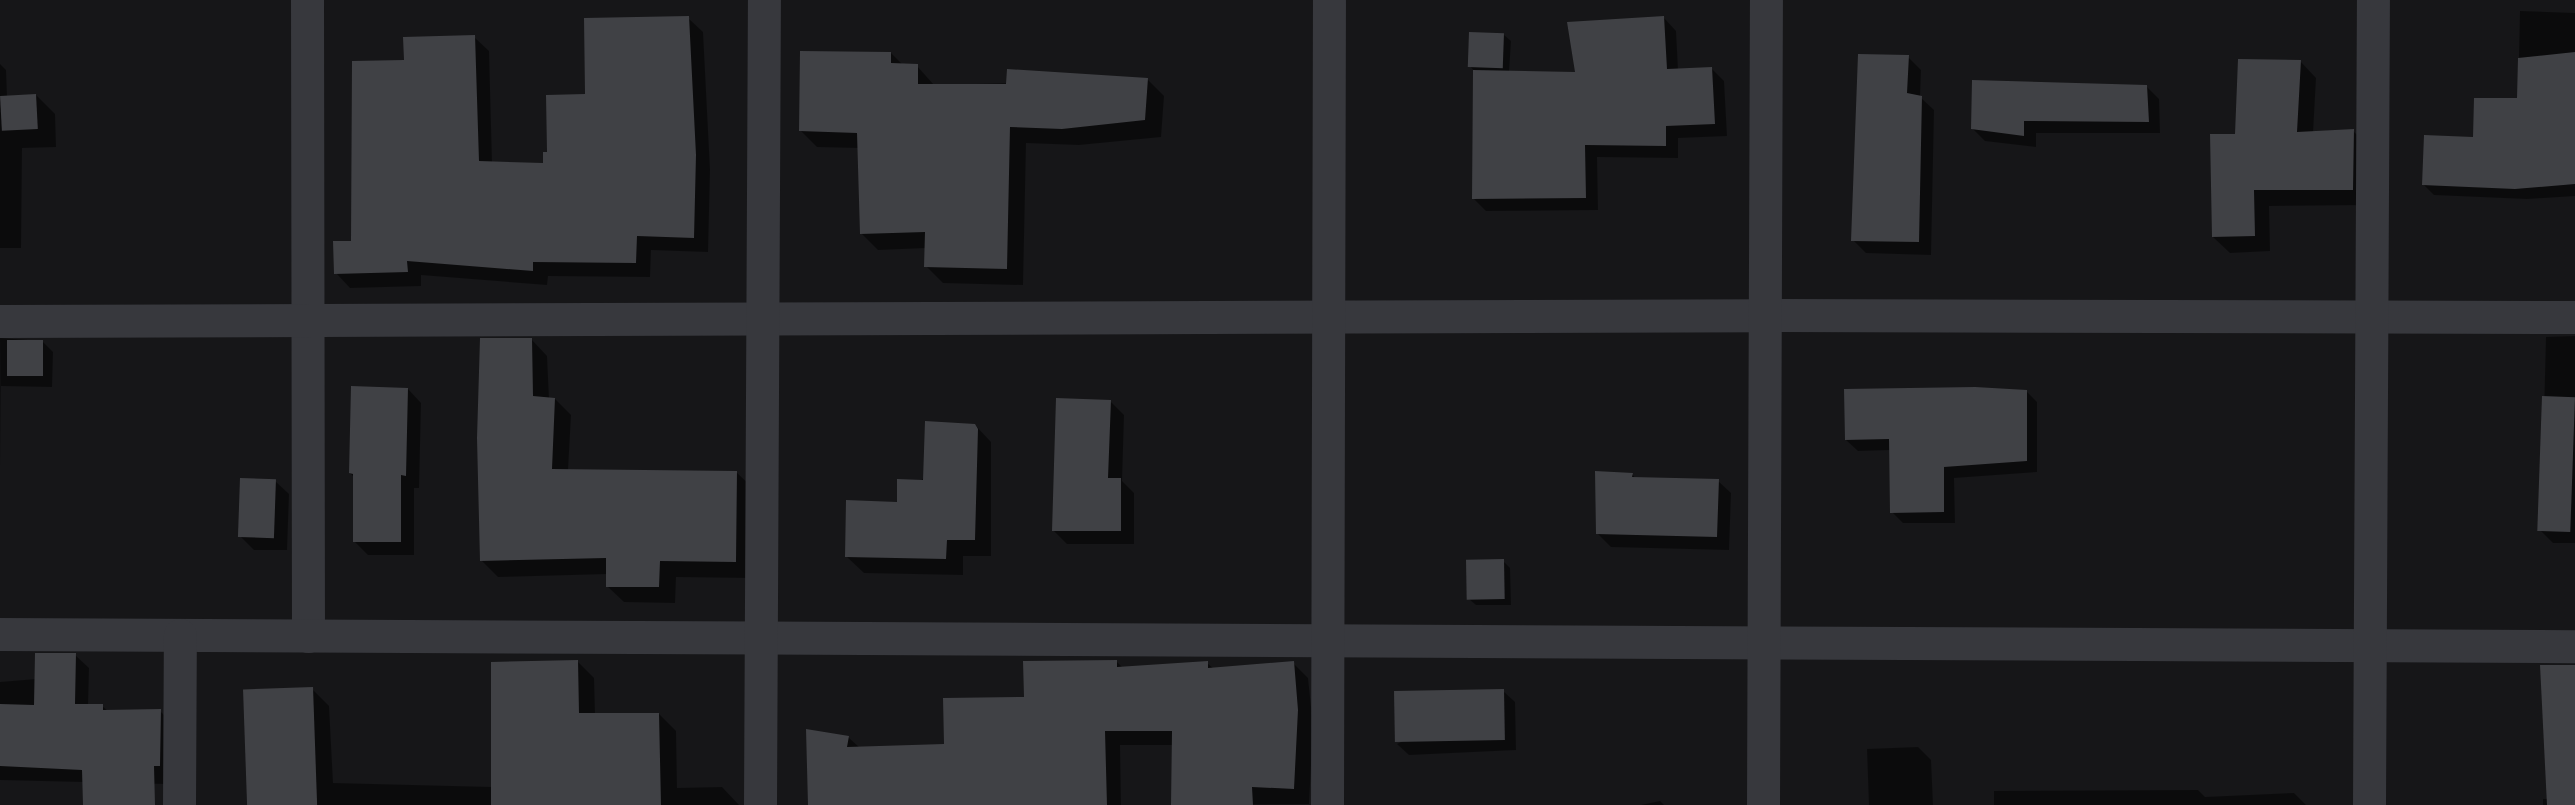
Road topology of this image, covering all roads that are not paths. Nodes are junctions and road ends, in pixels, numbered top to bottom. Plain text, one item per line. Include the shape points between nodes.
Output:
1 (307, 0) edge
2 (764, 0) edge
3 (1329, 0) edge
4 (1767, 0) edge
5 (2373, 0) edge
6 (1765, 315) junction
7 (1328, 316) junction
8 (2371, 316) junction
9 (2575, 317) edge
10 (763, 318) junction
11 (307, 320) junction
12 (0, 321) edge
13 (0, 634) edge
14 (180, 635) junction
15 (308, 636) junction
16 (761, 638) junction
17 (1327, 642) junction
18 (1764, 644) junction
19 (2370, 646) junction
20 (2575, 646) edge
21 (179, 805) edge
22 (760, 805) edge
23 (1327, 805) edge
24 (1763, 805) edge
25 (2369, 805) edge

1 - 11 street
2 - 10 street
3 - 7 street
4 - 6 street
5 - 8 street
6 - 7 street
6 - 8 street
6 - 18 street
7 - 10 street
7 - 17 street
8 - 9 street
8 - 19 street
10 - 11 street
10 - 16 street
11 - 12 street
11 - 15 street
13 - 14 street
14 - 15 street
14 - 21 street
15 - 16 street
16 - 17 street
16 - 22 street
17 - 18 street
17 - 23 street
18 - 19 street
18 - 24 street
19 - 20 street
19 - 25 street

